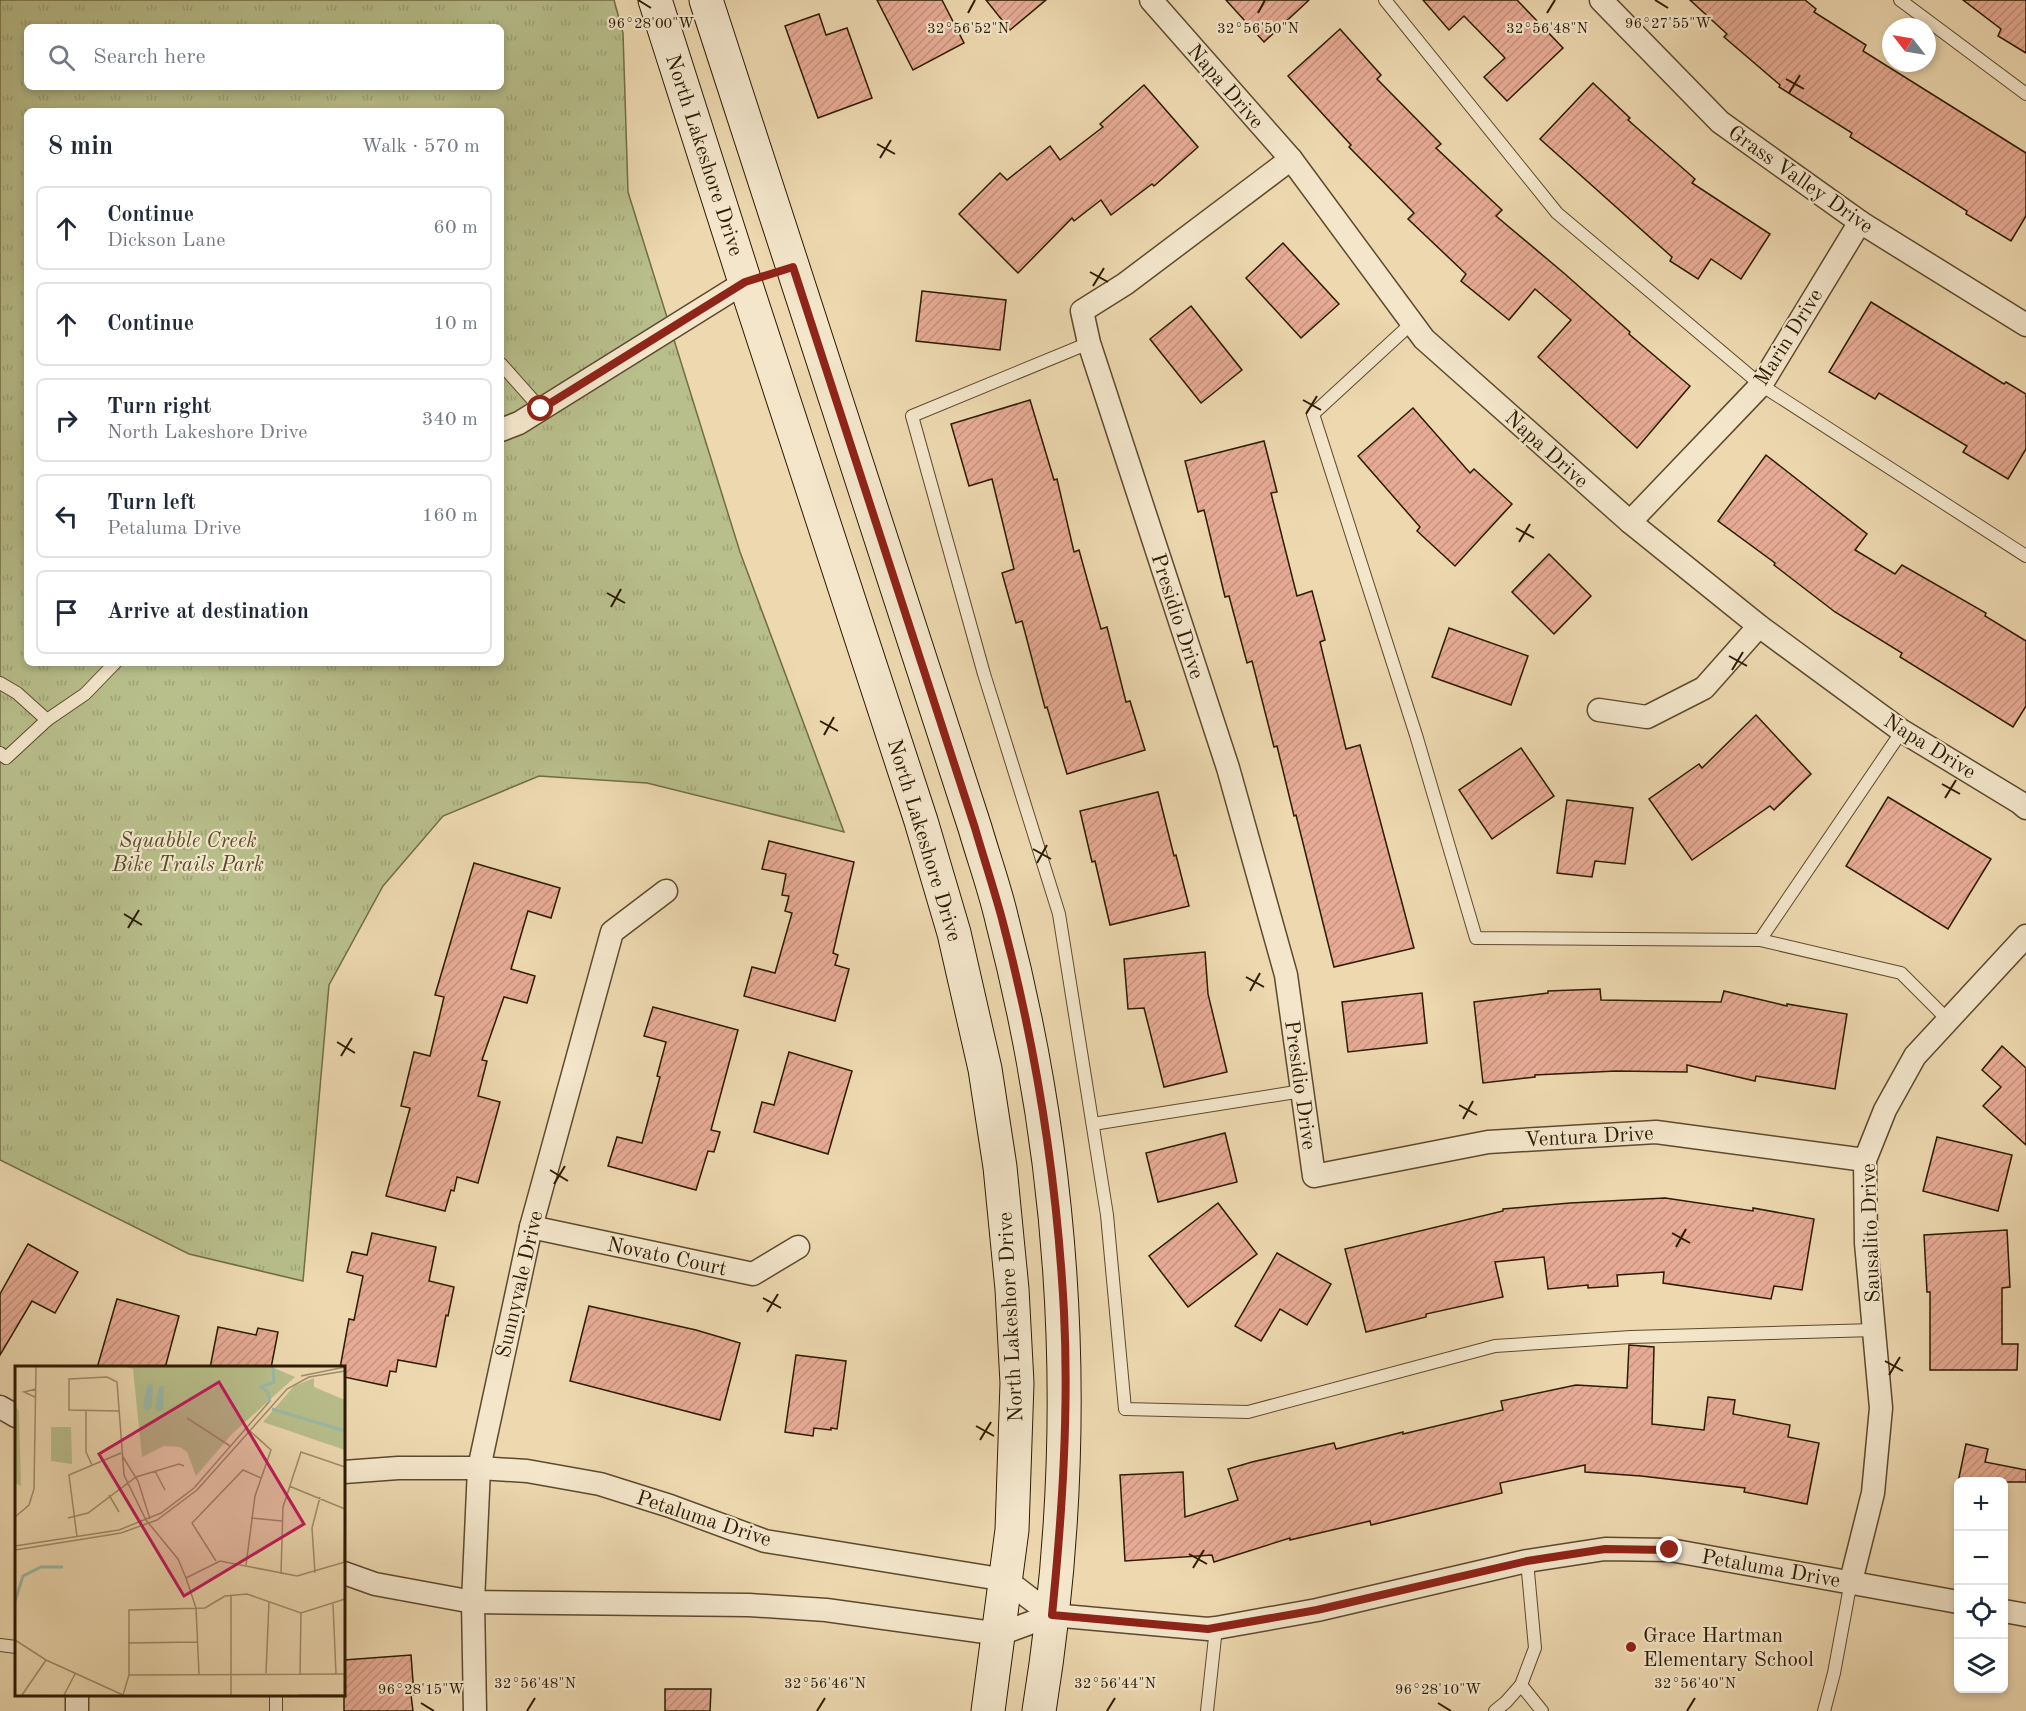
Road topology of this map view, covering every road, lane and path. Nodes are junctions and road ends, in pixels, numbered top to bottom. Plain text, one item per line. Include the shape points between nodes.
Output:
1 (656, 0) edge
2 (706, 0) edge
3 (1151, 0) edge
4 (1385, 0) edge
5 (1601, 0) edge
6 (1900, 0) edge
7 (2026, 94) edge
8 (1291, 159) junction
9 (1860, 222) junction
10 (793, 267) junction
11 (745, 282) junction
12 (1412, 323) junction
13 (2026, 325) edge
14 (1089, 343) junction
15 (504, 367) edge
16 (1761, 385) junction
17 (541, 409) junction
18 (504, 429) edge
19 (1630, 522) junction
20 (2026, 556) edge
21 (1759, 626) junction
22 (112, 666) edge
23 (0, 683) edge
24 (1599, 710) dead end
25 (47, 720) junction
26 (1902, 732) junction
27 (0, 753) edge
28 (2026, 808) edge
29 (666, 891) dead end
30 (2026, 936) edge
31 (1760, 940) junction
32 (1948, 1020) junction
33 (1302, 1091) junction
34 (1093, 1124) junction
35 (1865, 1160) junction
36 (1314, 1176) joint
37 (531, 1227) junction
38 (798, 1247) dead end
39 (1874, 1330) junction
40 (0, 1407) edge
41 (15, 1415) edge
42 (479, 1468) junction
43 (345, 1472) edge
44 (1527, 1561) junction
45 (345, 1573) edge
46 (1006, 1580) junction
47 (1851, 1581) junction
48 (1954, 1601) edge
49 (473, 1602) junction
50 (2008, 1612) edge
51 (1052, 1615) junction
52 (2026, 1615) edge
53 (1216, 1628) junction
54 (1000, 1634) junction
55 (0, 1646) edge
56 (15, 1647) edge
57 (1521, 1685) junction
58 (475, 1711) edge
59 (988, 1711) edge
60 (1039, 1711) edge
61 (1207, 1711) edge
62 (1495, 1711) edge
63 (1542, 1711) edge
64 (1824, 1711) edge

1 - 11 main road, North Lakeshore Drive
2 - 10 main road
3 - 8 street, Napa Drive
4 - 16 lane via 1557,213
5 - 9 street, Grass Valley Drive via 1720,122
6 - 7 lane
8 - 12 street, Napa Drive
8 - 14 street, Presidio Drive via 1125,284 1082,311
9 - 13 street, Grass Valley Drive
9 - 16 street, Marin Drive
10 - 11 main road
10 - 51 main road via 975,828 1020,994 1055,1205 1064,1314 1062,1490
11 - 17 street
11 - 46 main road, North Lakeshore Drive via 924,831 954,933 985,1069 1000,1167 1016,1346 1015,1476
12 - 19 street, Napa Drive via 1424,339
12 - 31 lane via 1313,414 1476,938
14 - 33 street, Presidio Drive via 1231,780 1286,975
14 - 34 lane via 912,416 984,674 1059,914
15 - 17 lane
16 - 19 street, Marin Drive
16 - 20 lane
17 - 18 street
19 - 21 street, Napa Drive
21 - 24 street via 1704,688 1647,717
21 - 26 street, Napa Drive
22 - 25 lane via 86,694
23 - 25 lane
25 - 27 lane via 6,758
26 - 28 street, Napa Drive
26 - 31 lane
29 - 37 street, Sunnyvale Drive via 612,932
30 - 32 street, Sausalito Drive
31 - 32 lane via 1901,973
32 - 35 street, Sausalito Drive via 1915,1056 1885,1110
33 - 34 lane
33 - 36 street, Presidio Drive
34 - 39 lane via 1107,1215 1125,1409 1248,1412 1495,1346 1631,1337
35 - 36 street, Ventura Drive via 1656,1132 1488,1142
35 - 39 street, Sausalito Drive via 1866,1243
37 - 38 street, Novato Court via 753,1274
37 - 42 street, Sunnyvale Drive
39 - 47 street, Sausalito Drive via 1881,1408 1874,1493
40 - 41 street
42 - 43 street, Petaluma Drive
42 - 46 street, Petaluma Drive via 527,1471 600,1484 765,1541
42 - 49 street, Sunnyvale Drive
44 - 47 street, Petaluma Drive via 1605,1549 1670,1550
44 - 53 street, Petaluma Drive via 1317,1610
44 - 57 lane via 1536,1648
45 - 49 street, Petaluma Drive via 375,1584
46 - 51 street, Petaluma Drive
46 - 54 main road, North Lakeshore Drive
47 - 48 street, Petaluma Drive
47 - 64 lane
49 - 54 street, Petaluma Drive via 748,1605 826,1610
49 - 58 street, Sunnyvale Drive
50 - 52 street
51 - 53 street, Petaluma Drive
51 - 54 street, Petaluma Drive
51 - 60 main road
53 - 61 lane
54 - 59 main road, North Lakeshore Drive
55 - 56 lane
57 - 62 lane
57 - 63 lane

